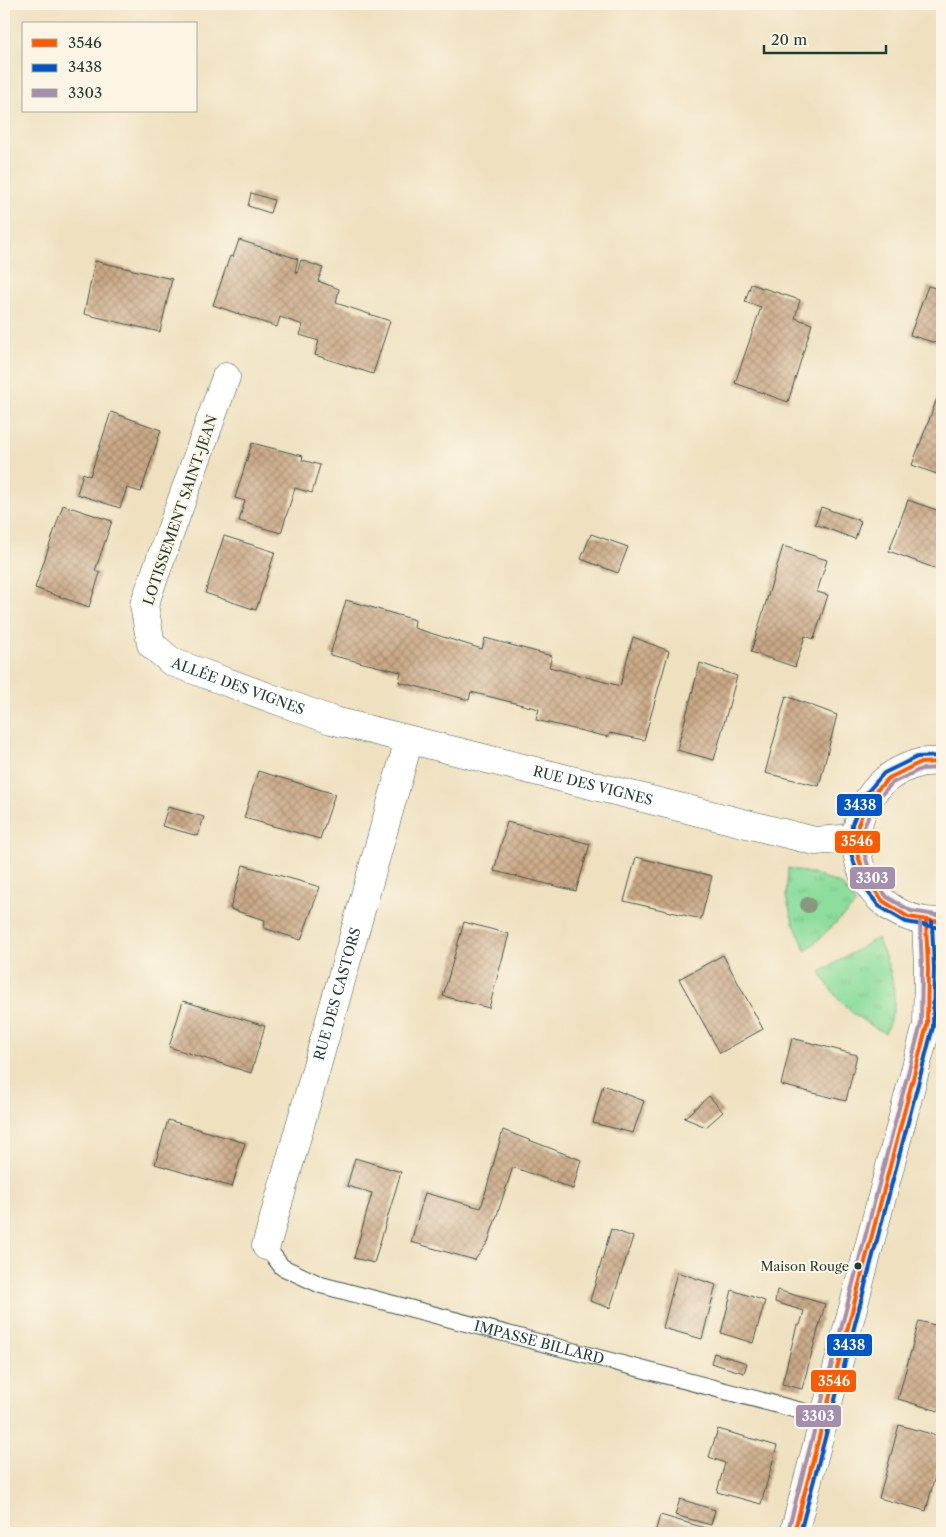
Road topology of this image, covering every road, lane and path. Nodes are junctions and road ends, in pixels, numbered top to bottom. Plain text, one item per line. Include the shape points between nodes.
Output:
1 (226, 377) dead end
2 (151, 644) joint
3 (331, 720) joint
4 (409, 740) junction
5 (942, 762) edge
6 (856, 838) junction
7 (934, 922) edge
8 (266, 1246) joint
9 (824, 1417) junction
10 (794, 1533) edge

1 - 2 street, LOTISSEMENT SAINT-JEAN via 144,605
2 - 3 street, ALLÉE DES VIGNES via 172,662
3 - 4 street, RUE DES VIGNES
4 - 6 street, RUE DES VIGNES via 815,841
4 - 8 street, RUE DES CASTORS
5 - 6 street via 921,762 896,772 875,789 861,812
6 - 7 street via 858,861 867,884 882,902 903,915
7 - 9 street via 928,968 927,1025
8 - 9 lane, IMPASSE BILLARD via 282,1267 321,1285
9 - 10 street

